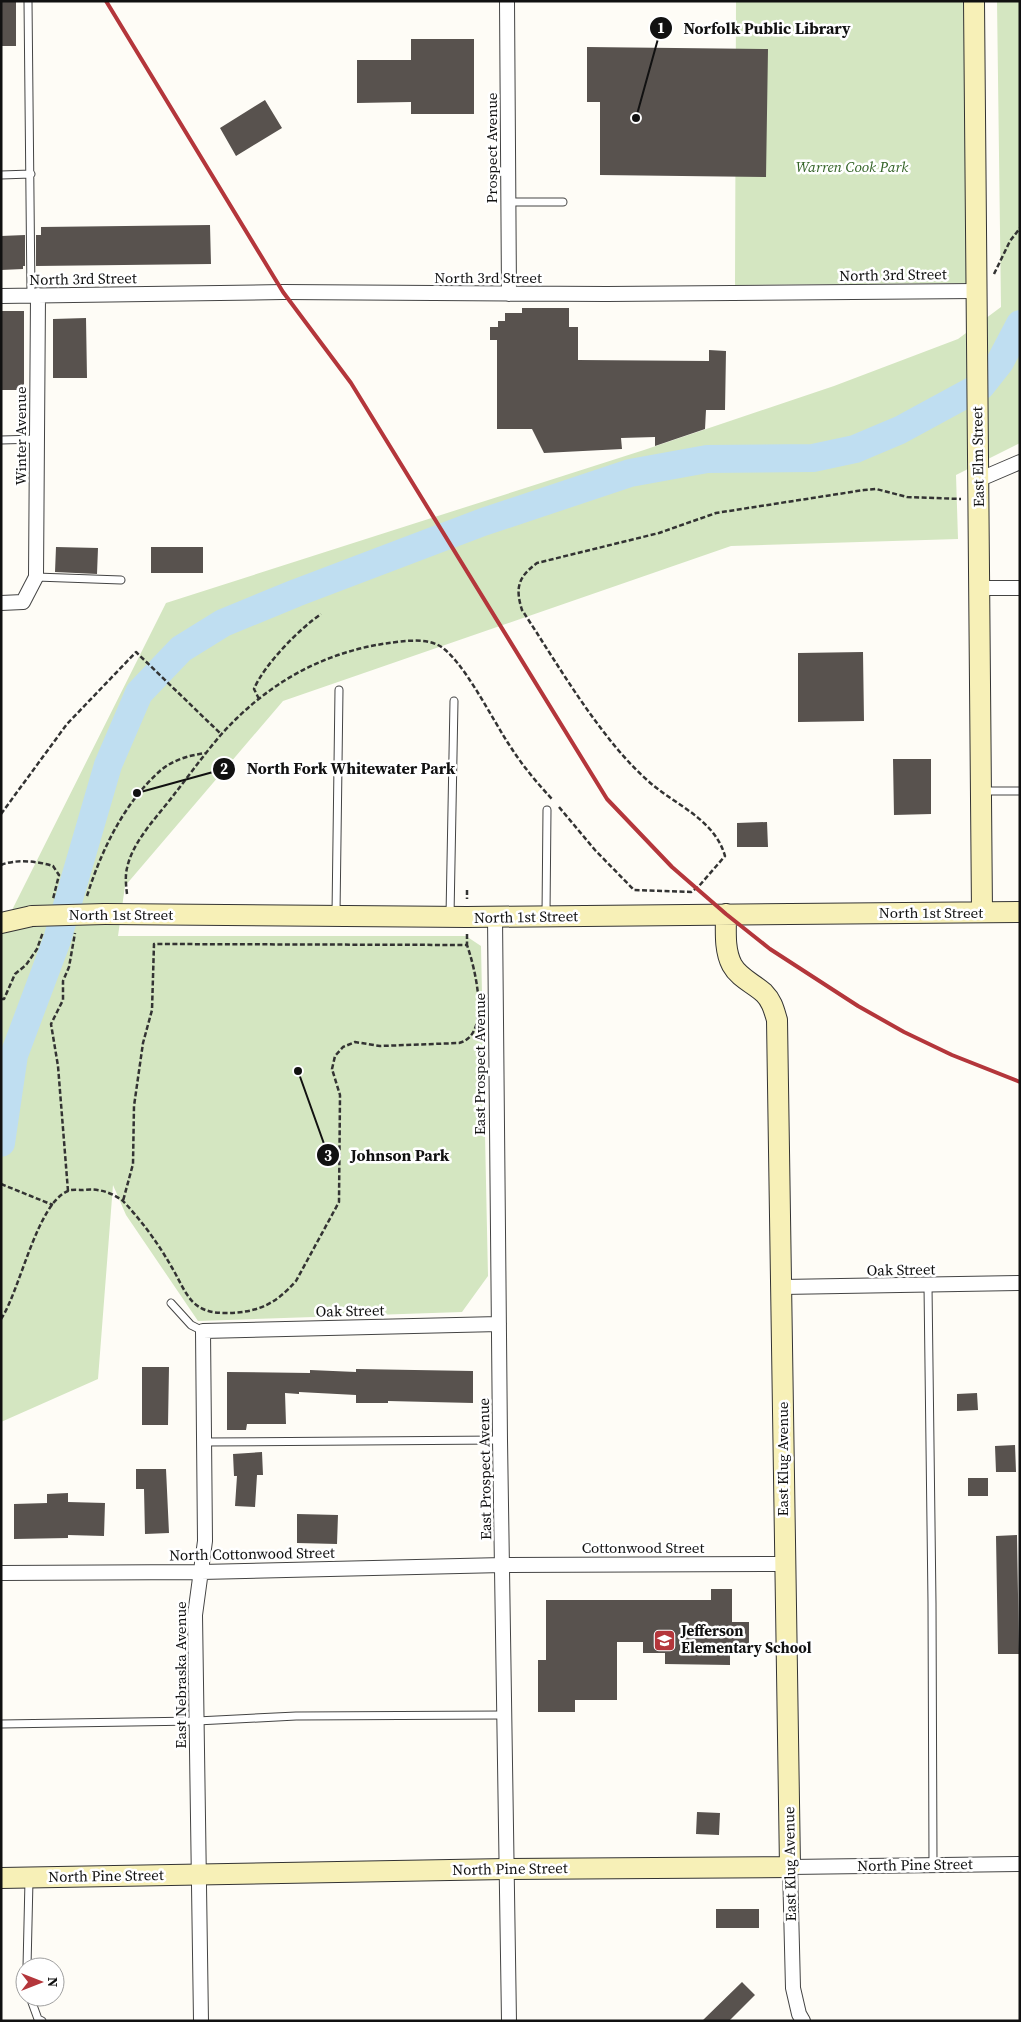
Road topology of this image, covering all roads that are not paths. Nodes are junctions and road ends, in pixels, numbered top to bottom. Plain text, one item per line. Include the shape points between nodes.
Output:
1 (28, 1) edge
2 (507, 1) edge
3 (974, 1) edge
4 (31, 174) junction
5 (1, 175) edge
6 (508, 202) junction
7 (563, 202) dead end
8 (975, 283) junction
9 (509, 294) junction
10 (1, 296) edge
11 (35, 296) junction
12 (38, 439) junction
13 (1, 440) edge
14 (1020, 462) edge
15 (978, 489) junction
16 (36, 577) junction
17 (121, 580) dead end
18 (981, 588) junction
19 (1020, 588) edge
20 (1, 603) edge
21 (339, 690) dead end
22 (454, 701) dead end
23 (1020, 790) edge
24 (982, 791) junction
25 (547, 810) dead end
26 (1, 911) edge
27 (982, 912) junction
28 (1020, 912) edge
29 (726, 914) junction
30 (32, 916) junction
31 (546, 916) junction
32 (336, 917) junction
33 (450, 917) junction
34 (495, 917) junction
35 (1, 922) edge
36 (1020, 1283) edge
37 (928, 1286) junction
38 (782, 1287) junction
39 (171, 1303) dead end
40 (499, 1324) junction
41 (203, 1331) junction
42 (500, 1440) junction
43 (204, 1442) junction
44 (784, 1564) junction
45 (503, 1565) junction
46 (200, 1572) junction
47 (1, 1574) edge
48 (504, 1715) junction
49 (197, 1721) junction
50 (1, 1724) edge
51 (933, 1864) junction
52 (1020, 1864) edge
53 (790, 1867) junction
54 (506, 1869) junction
55 (199, 1875) junction
56 (1, 1878) edge
57 (30, 1878) junction
58 (26, 1957) edge
59 (34, 2007) edge
60 (797, 2018) edge
61 (42, 2021) edge
62 (201, 2021) edge
63 (509, 2021) edge

1 - 4 lane
2 - 6 street, Prospect Avenue
3 - 8 street, East Elm Street
4 - 5 lane
4 - 11 lane
6 - 7 lane
6 - 9 street, Prospect Avenue
8 - 9 street, North 3rd Street
8 - 15 street, East Elm Street
9 - 11 street, North 3rd Street via 283,292
10 - 11 street, North 3rd Street
11 - 12 street, Winter Avenue
12 - 13 lane
12 - 16 street, Winter Avenue
14 - 15 street
15 - 18 street, East Elm Street
16 - 17 lane
16 - 20 street via 23,602
18 - 19 street
18 - 24 street, East Elm Street
21 - 32 lane
22 - 33 lane
23 - 24 lane
24 - 27 street, East Elm Street
25 - 31 lane
26 - 30 street, North 1st Street
27 - 28 street, North 1st Street
27 - 29 street, North 1st Street
29 - 31 street, North 1st Street
29 - 38 street, East Klug Avenue via 726,943 731,964 764,993 773,1005 777,1020
30 - 32 street, North 1st Street, bridge
30 - 35 street, North 1st Street
31 - 34 street, North 1st Street
32 - 33 street, North 1st Street
33 - 34 street, North 1st Street
34 - 40 street, East Prospect Avenue
36 - 37 street, Oak Street
37 - 38 street, Oak Street
37 - 51 lane
38 - 44 street, East Klug Avenue
39 - 41 lane via 191,1325
40 - 41 street, Oak Street
40 - 42 street, East Prospect Avenue
41 - 43 street, East Nebraska Avenue
42 - 43 lane
42 - 45 street, East Prospect Avenue
43 - 46 street, East Nebraska Avenue via 205,1541
44 - 45 street, Cottonwood Street
44 - 53 street, East Klug Avenue
45 - 46 street, North Cottonwood Street
45 - 48 street, East Prospect Avenue
46 - 47 street, North Cottonwood Street
46 - 49 street, East Nebraska Avenue via 195,1615
48 - 49 lane via 296,1716
48 - 54 street, East Prospect Avenue
49 - 50 lane
49 - 55 street, East Nebraska Avenue
51 - 52 street, North Pine Street
51 - 53 street, North Pine Street
53 - 54 street, North Pine Street
53 - 60 street, East Klug Avenue via 793,1988
54 - 55 street, North Pine Street
54 - 63 street, East Prospect Avenue
55 - 57 street, North Pine Street
55 - 62 street, East Nebraska Avenue
56 - 57 street, North Pine Street
57 - 58 lane
59 - 61 lane

